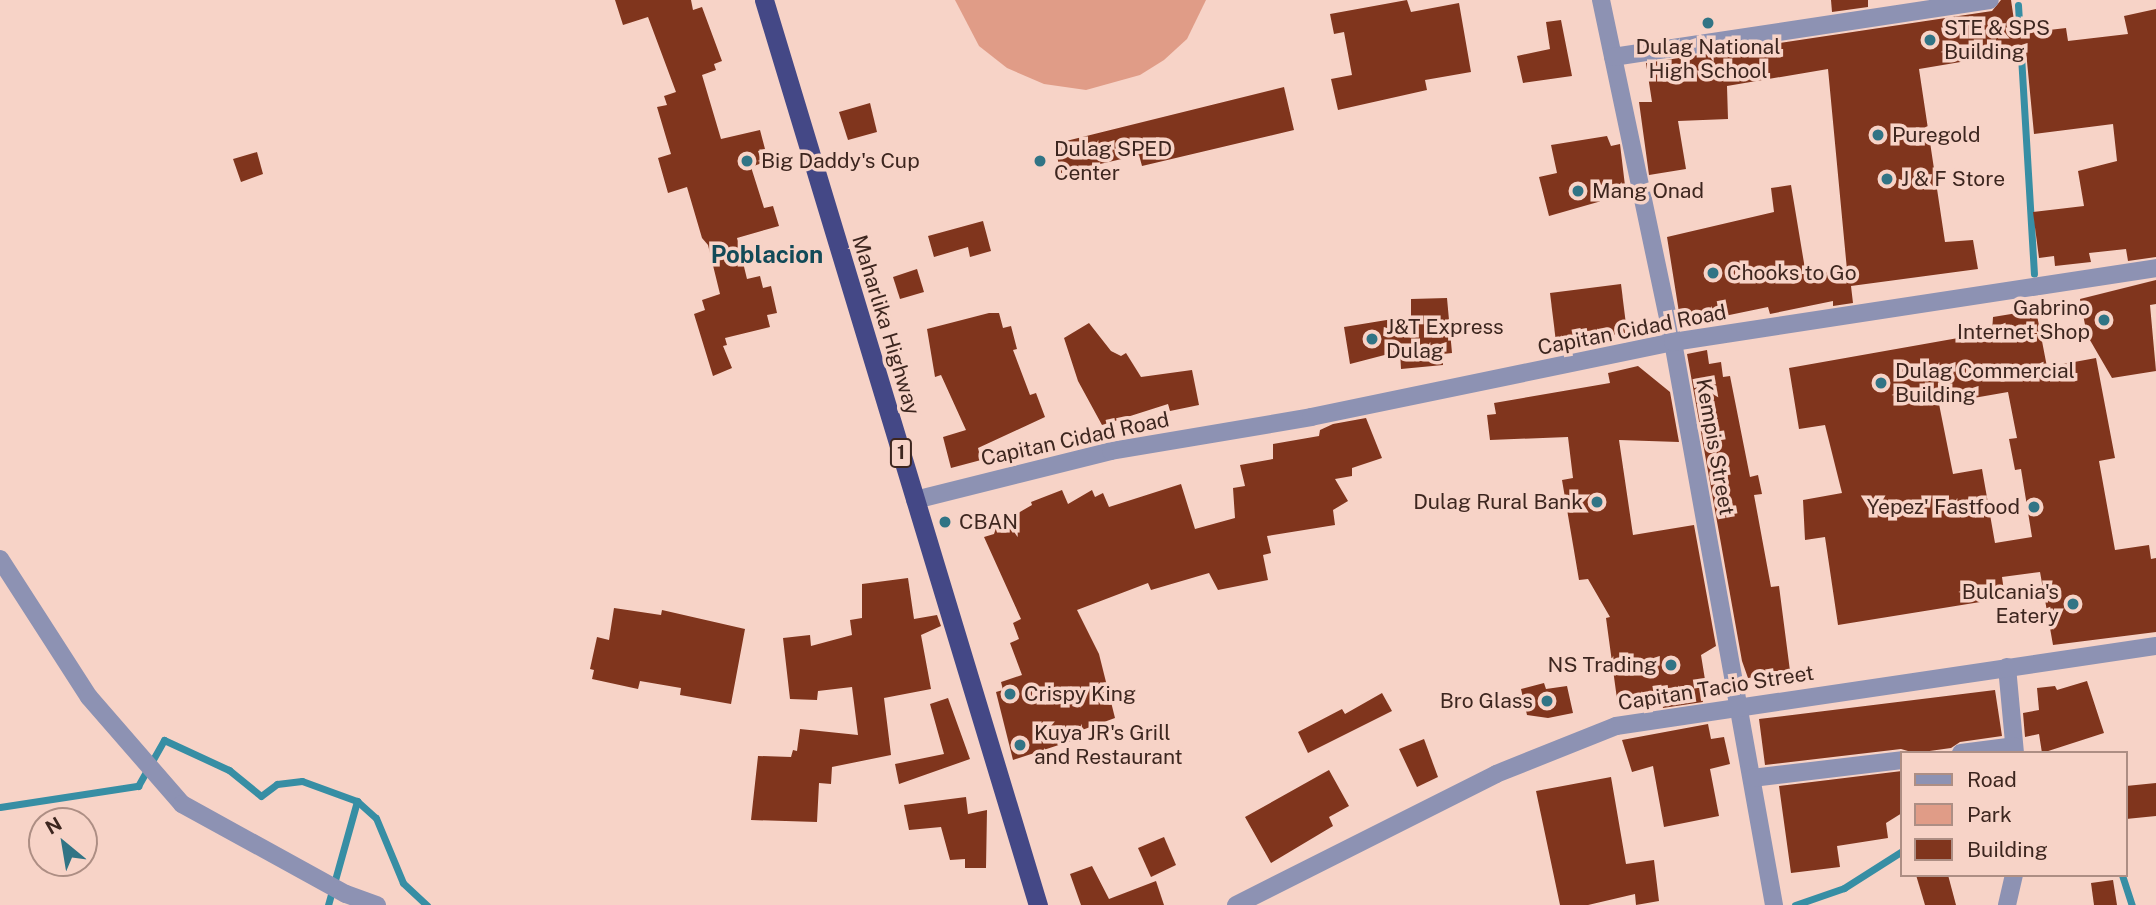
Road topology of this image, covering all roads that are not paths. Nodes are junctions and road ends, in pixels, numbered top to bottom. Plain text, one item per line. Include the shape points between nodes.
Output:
1 (764, 0) edge
2 (1601, 0) edge
3 (1990, 0) edge
4 (1613, 57) junction
5 (2156, 268) edge
6 (1673, 342) junction
7 (915, 499) junction
8 (0, 559) edge
9 (2156, 646) edge
10 (2007, 667) junction
11 (1739, 705) junction
12 (2015, 750) edge
13 (1997, 751) edge
14 (1900, 760) edge
15 (1752, 778) junction
16 (2014, 877) edge
17 (1773, 903) edge
18 (377, 905) edge
19 (1038, 905) edge
20 (1236, 905) edge
21 (2007, 905) edge

1 - 7 highway, Maharlika Highway / 1
2 - 4 street, Kempis Street
3 - 4 street
4 - 6 street, Kempis Street
5 - 6 street, Capitan Cidad Road
6 - 7 street, Capitan Cidad Road via 1311,417 1111,451
6 - 11 street, Kempis Street
7 - 19 highway, Maharlika Highway / 1
8 - 18 street via 89,697 182,804 346,894
9 - 10 street, Capitan Tacio Street
10 - 11 street, Capitan Tacio Street
10 - 12 street
11 - 15 street, Kempis Street
11 - 20 street, Capitan Tacio Street via 1604,731 1496,774
12 - 13 street
14 - 15 street
15 - 17 street, Kempis Street
16 - 21 street

